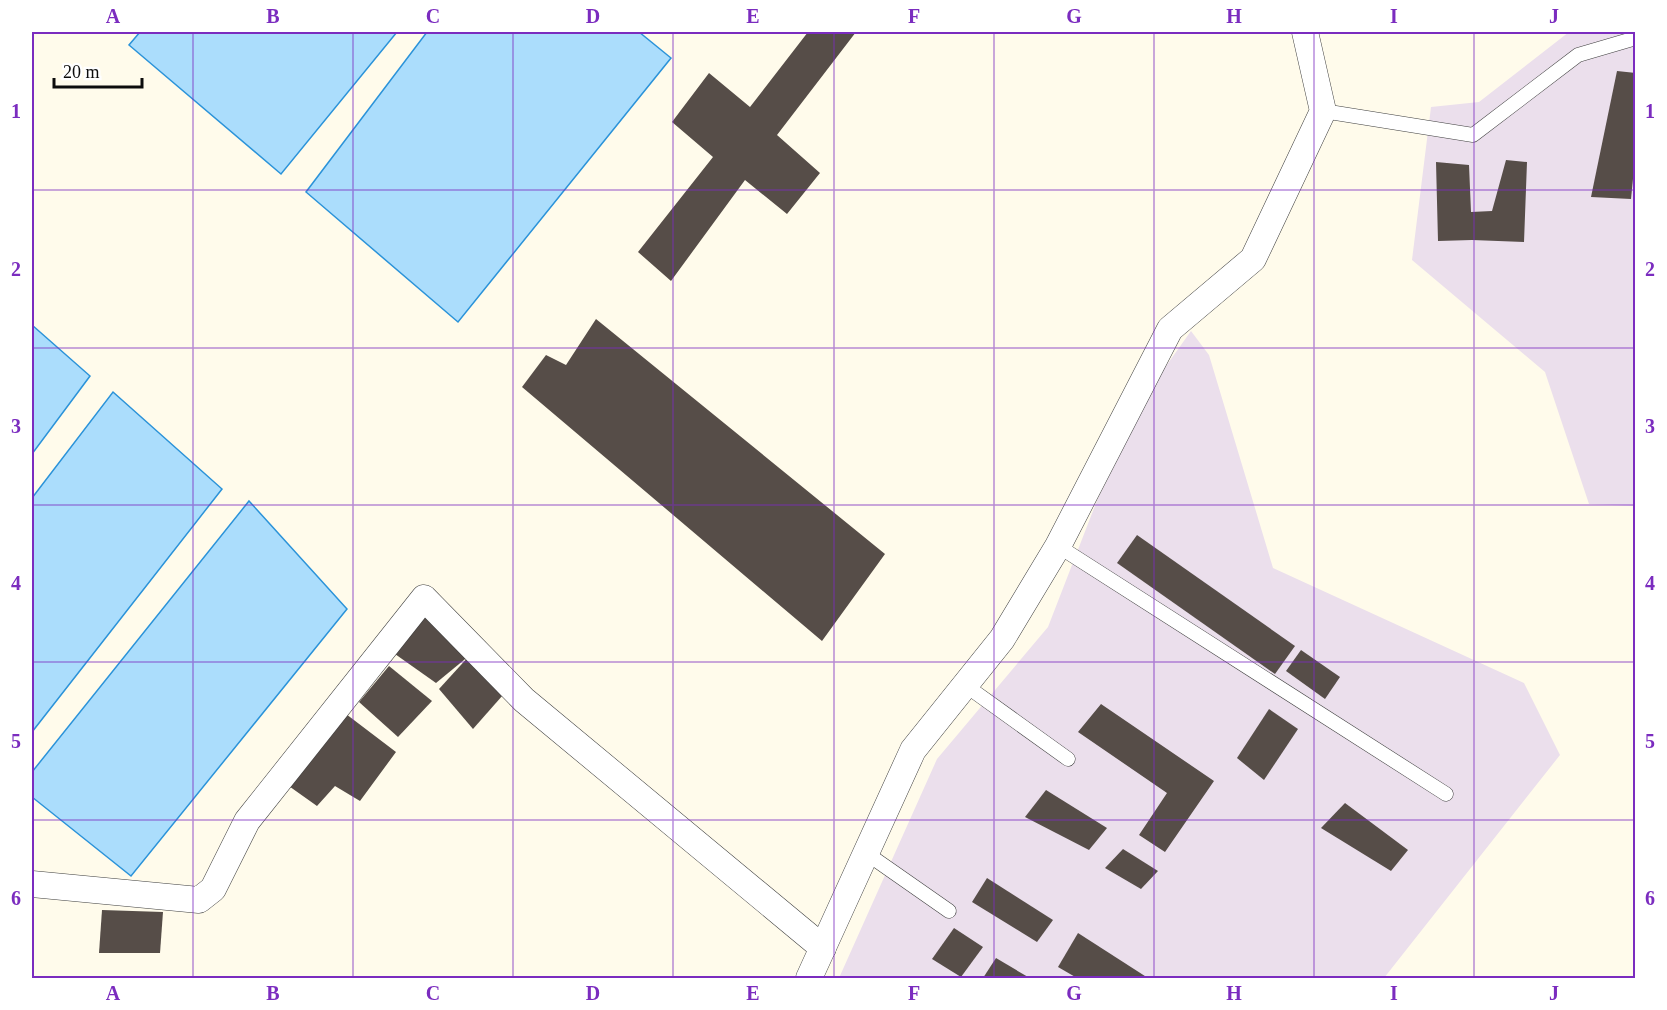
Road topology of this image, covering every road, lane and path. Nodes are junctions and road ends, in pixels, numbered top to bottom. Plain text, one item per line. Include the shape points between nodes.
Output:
1 (1305, 32) edge
2 (1635, 38) edge
3 (1323, 111) junction
4 (1058, 546) junction
5 (965, 686) junction
6 (1068, 759) dead end
7 (1446, 794) dead end
8 (866, 853) junction
9 (32, 884) edge
10 (949, 911) dead end
11 (823, 948) junction
12 (809, 978) edge

1 - 3 street
2 - 3 lane via 1578,55 1473,135
3 - 4 street via 1253,259 1170,329
4 - 5 street via 1002,639
4 - 7 lane
5 - 6 lane
5 - 8 street via 913,750
8 - 10 lane
8 - 11 street
9 - 11 street via 199,900 213,889 247,821 424,598 524,700
11 - 12 street

